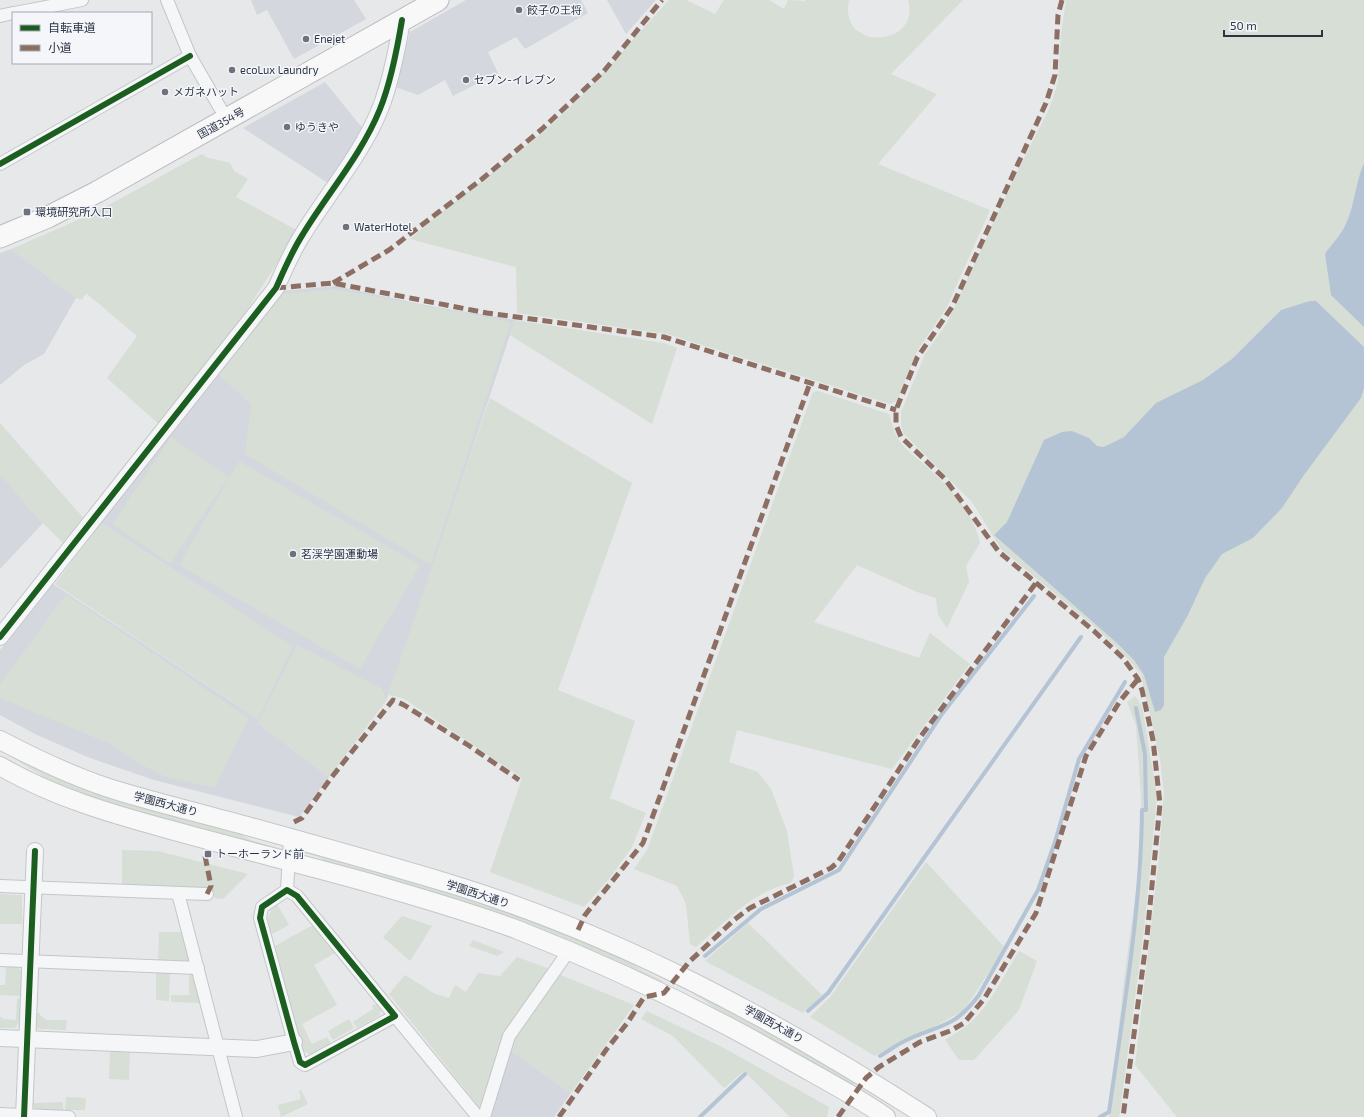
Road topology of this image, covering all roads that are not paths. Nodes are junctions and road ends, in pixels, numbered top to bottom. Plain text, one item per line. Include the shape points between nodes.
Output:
1 (82, 0) edge
2 (167, 0) edge
3 (438, 0) edge
4 (19, 12) edge
5 (12, 13) edge
6 (0, 16) edge
7 (402, 20) junction
8 (190, 56) junction
9 (227, 120) junction
10 (0, 164) edge
11 (0, 237) edge
12 (0, 637) edge
13 (0, 740) edge
14 (0, 766) edge
15 (290, 838) junction
16 (35, 851) dead end
17 (287, 861) junction
18 (0, 886) edge
19 (33, 887) junction
20 (287, 890) junction
21 (178, 893) junction
22 (207, 894) dead end
23 (568, 952) junction
24 (0, 960) edge
25 (31, 962) junction
26 (198, 968) junction
27 (395, 1016) junction
28 (0, 1038) edge
29 (26, 1039) junction
30 (294, 1042) junction
31 (219, 1048) junction
32 (0, 1114) edge
33 (24, 1116) edge
34 (69, 1117) edge
35 (236, 1117) edge
36 (478, 1117) edge
37 (484, 1117) edge
38 (886, 1117) edge
39 (926, 1117) edge

1 - 4 street
2 - 8 street
3 - 7 highway, 国道354号
5 - 6 street
7 - 9 highway, 国道354号
7 - 12 street via 381,108 354,157 302,235 276,288
8 - 9 street
8 - 10 street
9 - 11 highway, 国道354号 via 97,192 48,217
13 - 15 main road, 学園西大通り via 70,774 124,793
14 - 17 main road, 学園西大通り via 16,776 65,797 120,816
15 - 17 street
15 - 39 main road, 学園西大通り via 454,885 578,930 732,1001 845,1065
16 - 19 street
17 - 20 street
17 - 23 main road, 学園西大通り via 452,908 518,930
18 - 19 street
19 - 21 street
19 - 25 street
20 - 27 street via 297,896
20 - 30 street via 262,907 260,918
21 - 22 street
21 - 26 street
23 - 37 street via 510,1036
23 - 38 main road, 学園西大通り via 664,993 721,1022
24 - 25 street
25 - 26 street
25 - 29 street
26 - 31 street
27 - 30 street via 305,1065 300,1062
27 - 36 street
28 - 29 street
29 - 31 street
29 - 33 street
30 - 31 street via 258,1049
31 - 35 street
32 - 33 street
33 - 34 street

